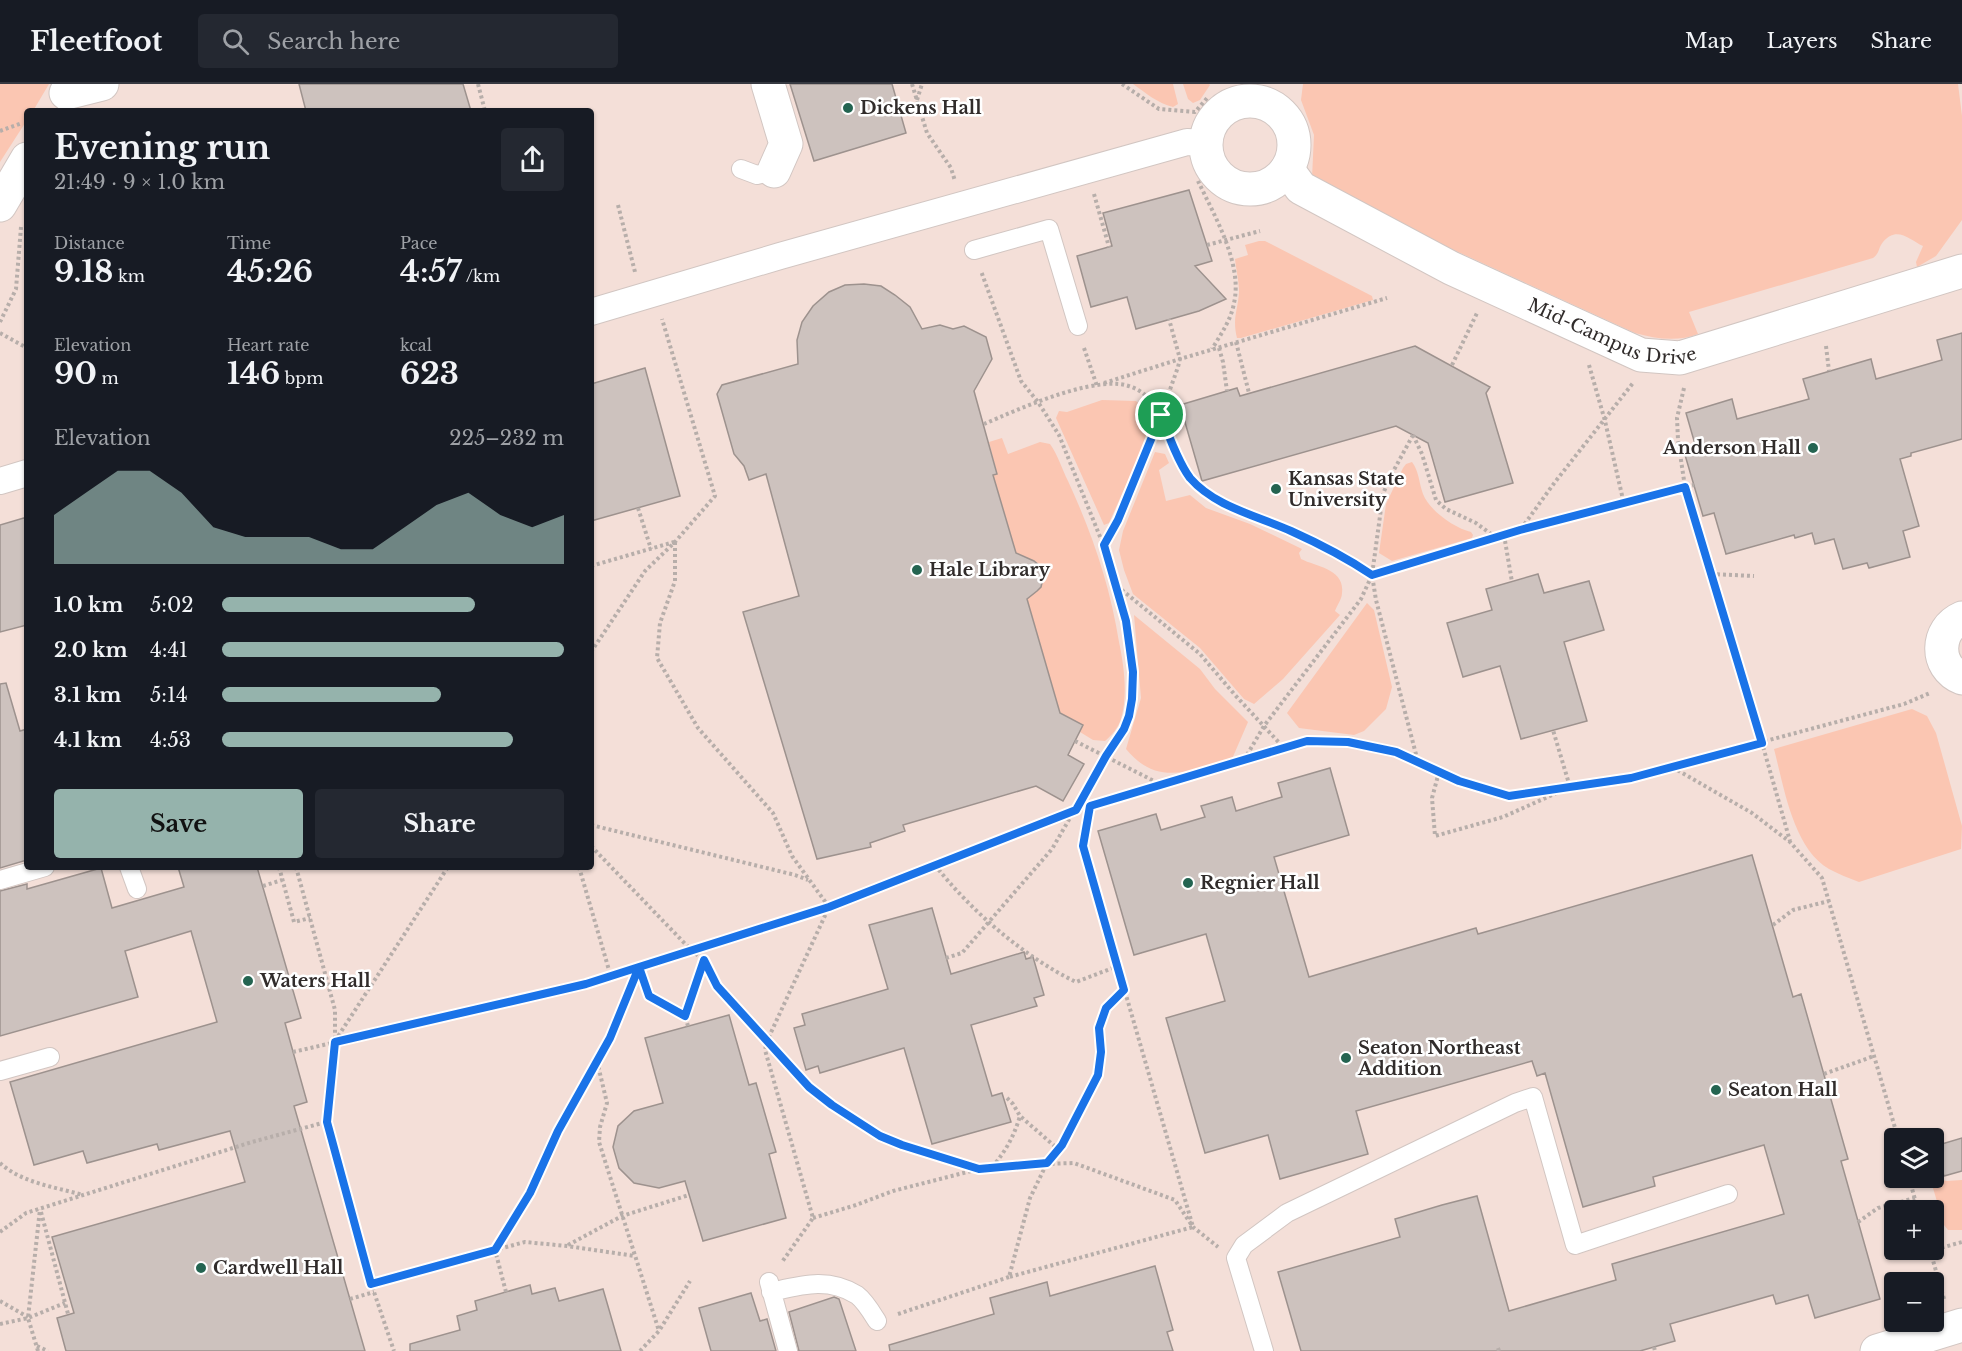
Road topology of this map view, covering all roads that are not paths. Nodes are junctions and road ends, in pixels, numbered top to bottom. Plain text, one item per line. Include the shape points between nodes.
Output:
1 (102, 84) edge
2 (768, 84) edge
3 (1277, 95) edge
4 (64, 96) edge
5 (1220, 96) edge
6 (1206, 143) junction
7 (24, 169) edge
8 (741, 169) dead end
9 (1287, 169) junction
10 (774, 171) joint
11 (11, 212) edge
12 (974, 250) dead end
13 (1962, 271) edge
14 (594, 311) edge
15 (1078, 327) road end
16 (24, 474) edge
17 (0, 481) edge
18 (1962, 618) edge
19 (1949, 684) edge
20 (34, 870) edge
21 (130, 870) edge
22 (0, 879) edge
23 (137, 889) dead end
24 (50, 1057) dead end
25 (0, 1071) edge
26 (1728, 1194) dead end
27 (1954, 1315) edge
28 (877, 1321) road end
29 (788, 1351) edge
30 (1264, 1351) edge
31 (1877, 1351) edge

1 - 4 street
2 - 10 street via 786,144
3 - 5 street via 1259,102
3 - 9 street via 1293,135 1293,153
5 - 6 street via 1221,112 1208,131
6 - 9 street via 1214,170 1237,187 1265,187
6 - 14 street via 1186,142
7 - 11 street
8 - 10 lane via 757,176
9 - 13 street, Mid-Campus Drive via 1301,188 1444,265 1641,355 1680,358
12 - 15 lane via 1049,229
16 - 17 street
18 - 19 street via 1947,628 1942,638
20 - 22 lane
21 - 23 lane
24 - 25 lane
26 - 30 lane via 1575,1245 1533,1097 1515,1103 1287,1213 1244,1245 1236,1258
27 - 31 street
28 - 29 lane via 859,1296 832,1284 770,1287

